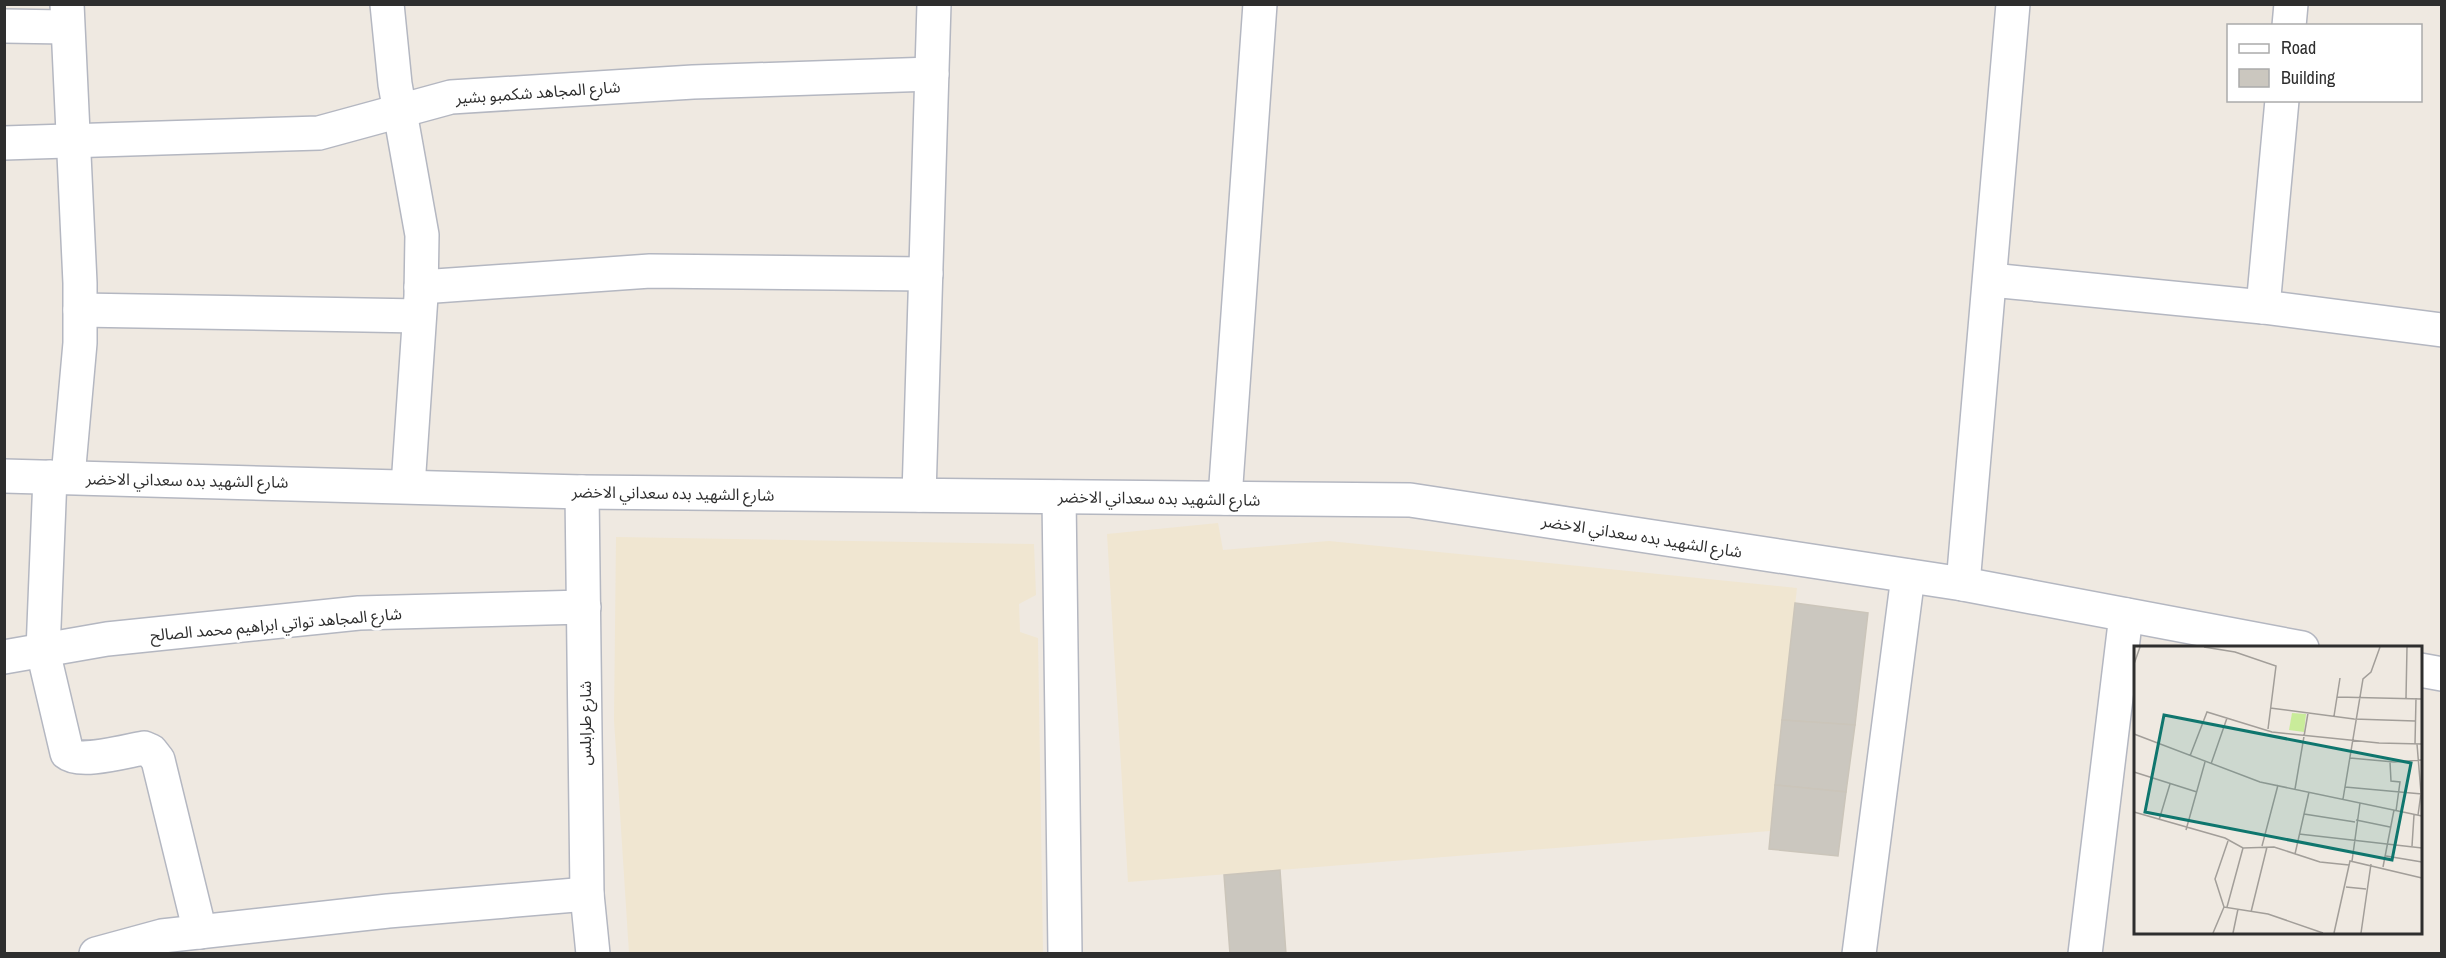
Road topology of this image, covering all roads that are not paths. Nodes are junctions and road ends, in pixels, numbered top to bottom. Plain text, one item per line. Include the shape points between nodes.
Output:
1 (387, 4) edge
2 (934, 4) edge
3 (1260, 4) edge
4 (2013, 4) edge
5 (2291, 4) edge
6 (67, 16) edge
7 (2289, 24) edge
8 (4, 26) edge
9 (932, 74) junction
10 (2282, 102) edge
11 (401, 110) junction
12 (73, 139) junction
13 (4, 143) edge
14 (926, 274) junction
15 (1990, 280) junction
16 (420, 301) junction
17 (2263, 307) junction
18 (80, 310) junction
19 (2442, 330) edge
20 (4, 476) edge
21 (59, 477) junction
22 (408, 486) junction
23 (582, 492) junction
24 (919, 495) junction
25 (1059, 497) junction
26 (1225, 498) junction
27 (1908, 576) junction
28 (1963, 584) junction
29 (584, 608) junction
30 (2126, 615) junction
31 (2291, 646) edge
32 (43, 651) junction
33 (4, 657) edge
34 (2422, 670) edge
35 (2442, 674) edge
36 (586, 894) junction
37 (200, 932) junction
38 (96, 954) edge
39 (593, 954) edge
40 (1065, 954) edge
41 (1859, 954) edge
42 (2085, 954) edge

1 - 11 street
2 - 9 street
3 - 26 street
4 - 15 street
5 - 7 street
6 - 8 street
6 - 12 street
9 - 11 street, شارع المجاهد شكمبو بشير via 693,82 451,97
9 - 14 street
10 - 17 street
11 - 12 street, شارع المجاهد شكمبو بشير via 319,133
11 - 16 street via 422,235
12 - 13 street, شارع المجاهد شكمبو بشير
12 - 18 street
14 - 16 street via 651,271
14 - 24 street
15 - 17 street
15 - 28 street
16 - 18 street
16 - 22 street
17 - 19 street
18 - 21 street via 80,343
20 - 21 street, شارع الشهيد بده سعداني الاخضر
21 - 22 street, شارع الشهيد بده سعداني الاخضر
21 - 32 street
22 - 23 street, شارع الشهيد بده سعداني الاخضر
23 - 24 street, شارع الشهيد بده سعداني الاخضر
23 - 29 street, شارع طرابلس
24 - 25 street, شارع الشهيد بده سعداني الاخضر
25 - 26 street, شارع الشهيد بده سعداني الاخضر
25 - 40 street
26 - 27 street, شارع الشهيد بده سعداني الاخضر via 1410,500
27 - 28 street, شارع الشهيد بده سعداني الاخضر
27 - 41 street
28 - 30 street, شارع الشهيد بده سعداني الاخضر
29 - 32 street, شارع المجاهد تواتي ابراهيم محمد الصالح via 359,613 107,639
29 - 36 street, شارع طرابلس
30 - 31 street, شارع الشهيد بده سعداني الاخضر
30 - 42 street
32 - 33 street, شارع المجاهد تواتي ابراهيم محمد الصالح
32 - 37 street via 67,753 84,758 144,748 158,760
34 - 35 street
36 - 37 street
36 - 39 street, شارع طرابلس
37 - 38 street via 162,936

